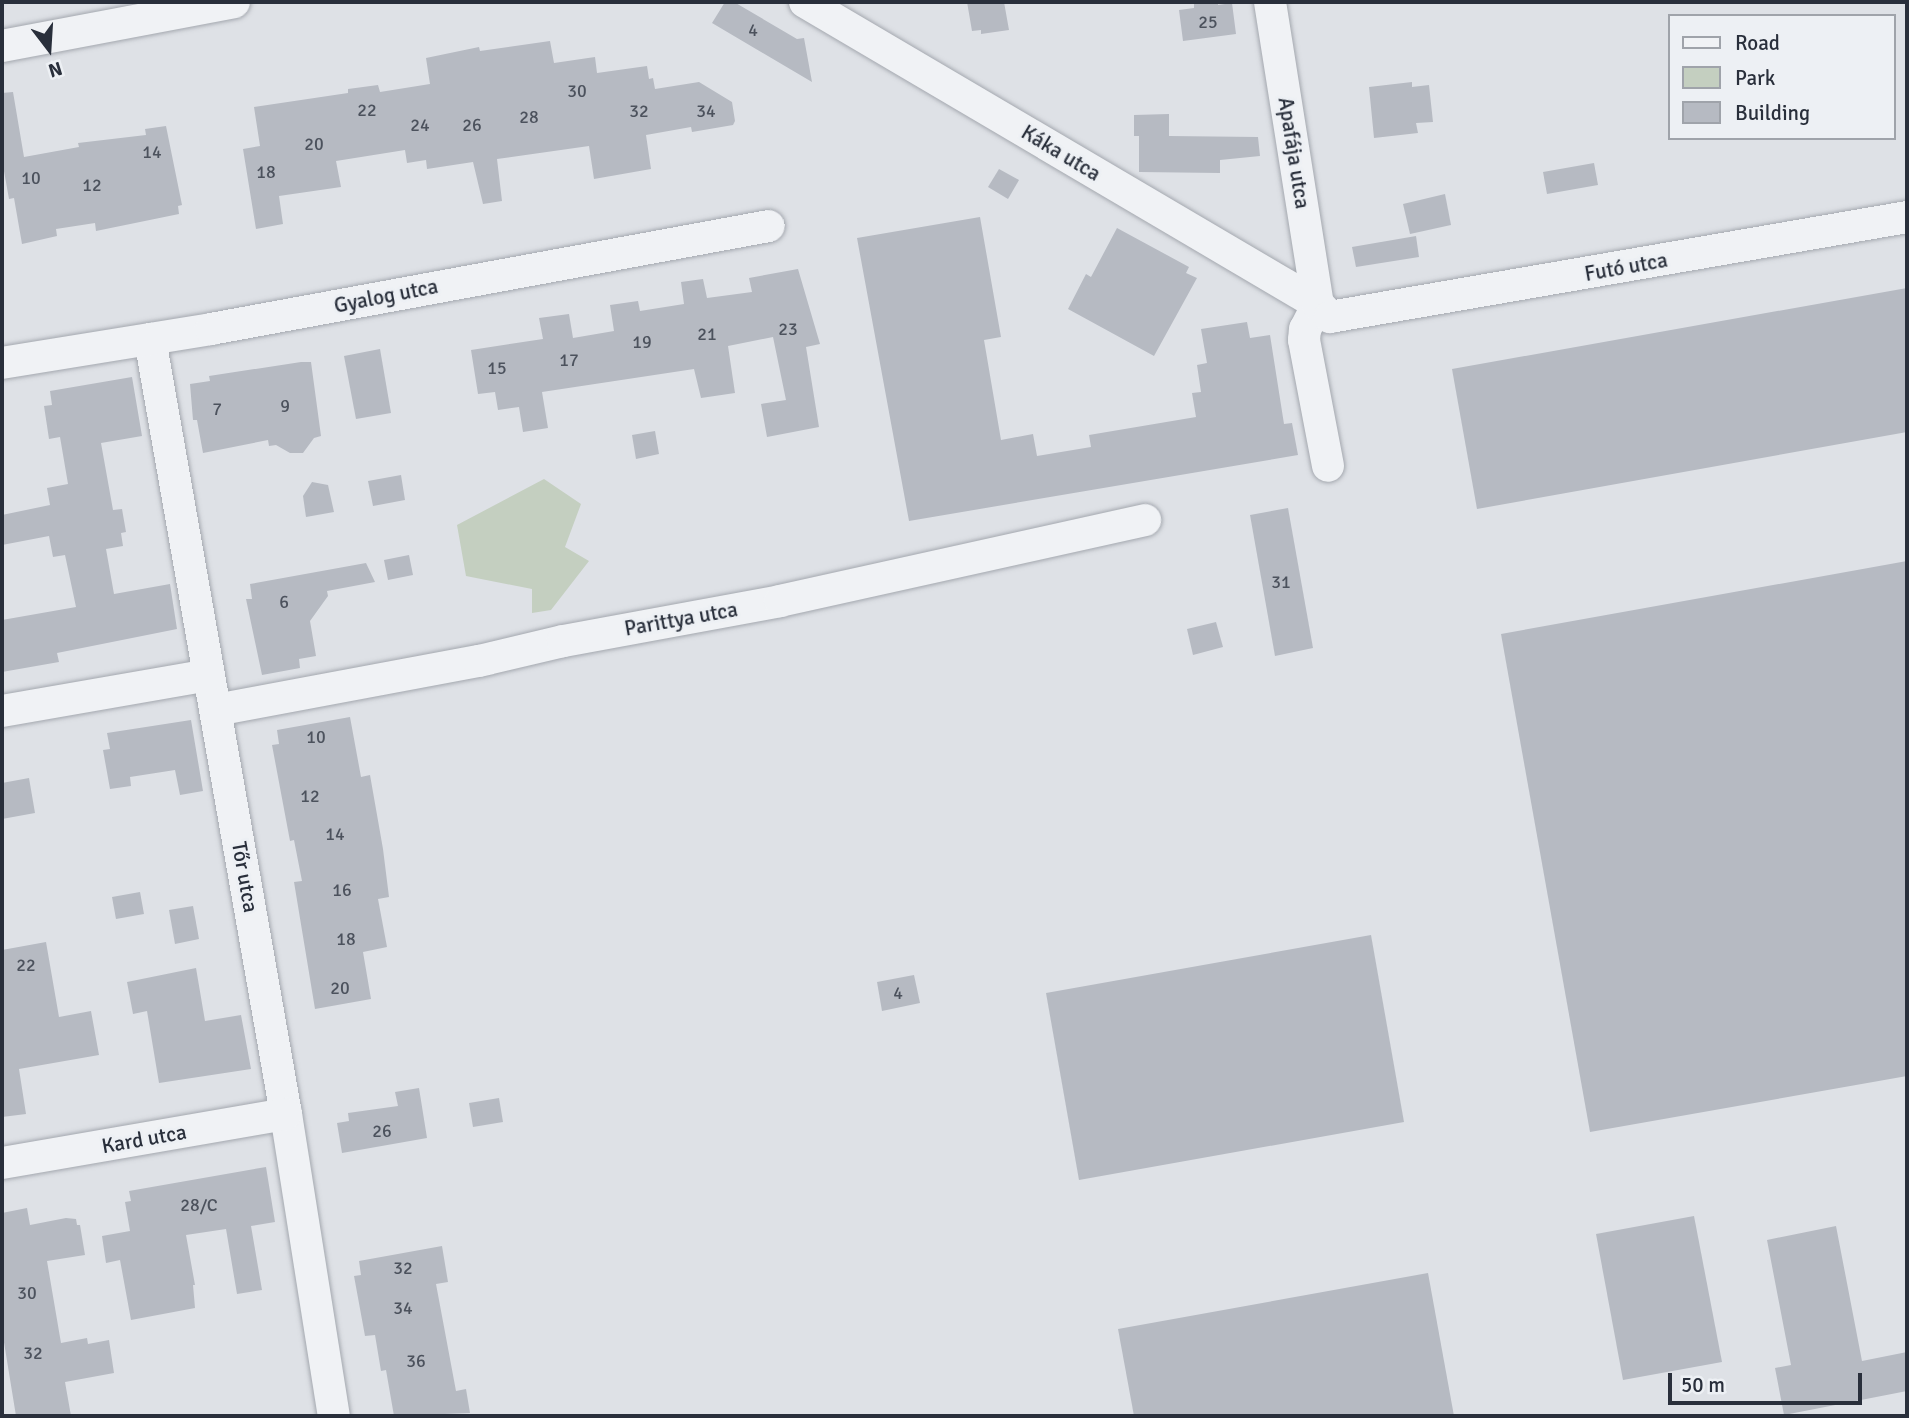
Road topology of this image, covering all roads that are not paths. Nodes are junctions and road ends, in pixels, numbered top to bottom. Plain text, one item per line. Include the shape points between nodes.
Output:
1 (234, 2) edge
2 (806, 2) edge
3 (1270, 2) edge
4 (2, 46) edge
5 (1907, 217) edge
6 (769, 226) dead end
7 (1331, 311) junction
8 (150, 339) junction
9 (2, 363) edge
10 (1328, 466) dead end
11 (1144, 520) dead end
12 (209, 675) junction
13 (2, 710) edge
14 (216, 710) junction
15 (286, 1114) junction
16 (2, 1163) edge
17 (334, 1416) edge

1 - 4 street
2 - 7 street, Káka utca
3 - 7 street, Apafája utca
5 - 7 street, Futó utca
6 - 8 street, Gyalog utca
7 - 10 street via 1305,329 1304,340
8 - 9 street, Gyalog utca
8 - 12 street, Tőr utca
11 - 14 street, Parittya utca via 780,601
12 - 13 street
12 - 14 street, Tőr utca
14 - 15 street, Tőr utca
15 - 16 street, Kard utca
15 - 17 street, Tőr utca

